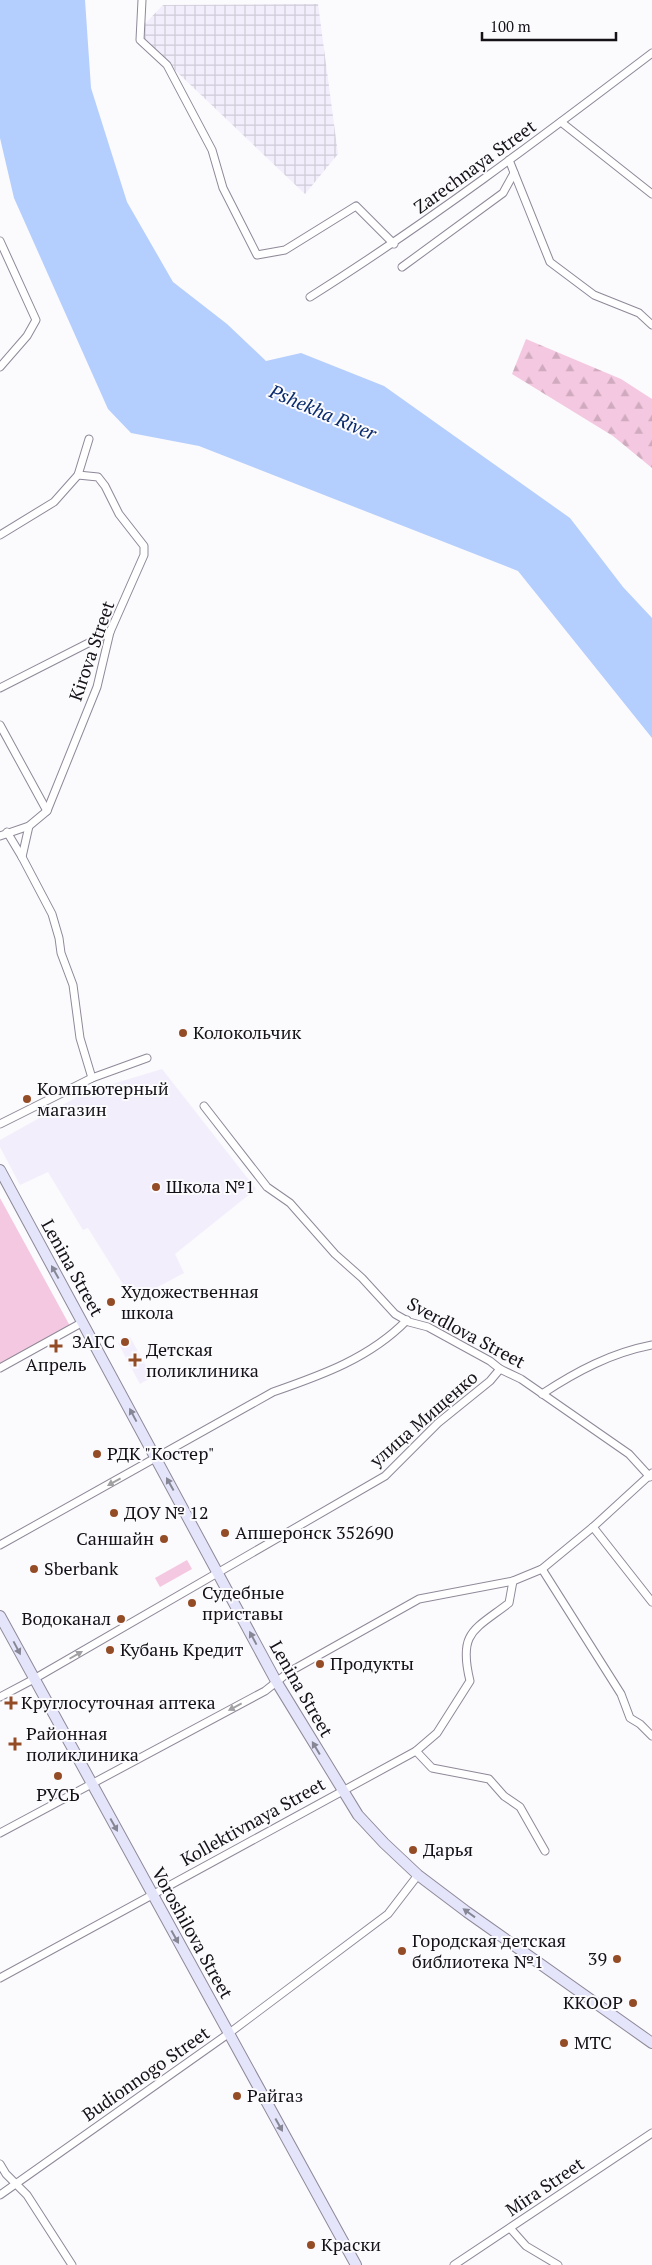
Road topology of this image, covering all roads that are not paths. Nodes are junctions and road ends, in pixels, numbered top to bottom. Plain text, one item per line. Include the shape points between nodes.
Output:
1 (142, 0) edge
2 (652, 53) edge
3 (561, 122) junction
4 (509, 160) junction
5 (514, 173) junction
6 (652, 194) edge
7 (0, 241) edge
8 (394, 244) junction
9 (402, 267) dead end
10 (310, 297) dead end
11 (652, 325) edge
12 (0, 367) edge
13 (89, 439) dead end
14 (78, 475) junction
15 (0, 534) edge
16 (110, 632) junction
17 (0, 688) edge
18 (0, 725) edge
19 (47, 812) junction
20 (29, 826) junction
21 (3, 834) edge
22 (22, 856) junction
23 (147, 1058) dead end
24 (92, 1078) junction
25 (204, 1106) dead end
26 (0, 1124) edge
27 (0, 1170) edge
28 (406, 1320) junction
29 (83, 1322) junction
30 (652, 1345) edge
31 (0, 1368) edge
32 (500, 1369) junction
33 (542, 1394) junction
34 (156, 1458) junction
35 (651, 1476) edge
36 (593, 1527) junction
37 (0, 1545) edge
38 (542, 1570) junction
39 (219, 1572) junction
40 (513, 1581) junction
41 (652, 1602) edge
42 (0, 1616) edge
43 (34, 1679) junction
44 (276, 1681) junction
45 (0, 1697) edge
46 (652, 1736) edge
47 (416, 1751) junction
48 (91, 1783) junction
49 (341, 1790) junction
50 (0, 1833) edge
51 (545, 1851) dead end
52 (418, 1874) junction
53 (152, 1894) junction
54 (0, 1978) edge
55 (228, 2034) junction
56 (652, 2042) edge
57 (652, 2133) edge
58 (0, 2164) edge
59 (15, 2184) junction
60 (0, 2196) edge
61 (510, 2228) junction
62 (72, 2265) edge
63 (356, 2265) edge
64 (454, 2265) edge
65 (558, 2265) edge

1 - 8 street via 140,40 167,65 212,150 223,188 257,254 285,250 356,206
2 - 3 street, Zarechnaya Street
3 - 4 street, Zarechnaya Street
3 - 6 street
4 - 5 street
4 - 8 street, Zarechnaya Street
5 - 9 street via 503,193
5 - 11 street via 550,262 594,294 639,313
7 - 12 street via 36,320 27,336
8 - 10 street, Zarechnaya Street
13 - 14 street
14 - 15 street via 54,502
14 - 16 street, Kirova Street via 98,477 119,514 144,546 144,555
16 - 17 street
16 - 19 street, Kirova Street via 97,687
18 - 19 street
19 - 20 street
20 - 21 street
20 - 22 street
21 - 22 street
22 - 24 street via 52,914 61,954 74,985 80,1038
23 - 24 street
24 - 26 street
25 - 28 street, Sverdlova Street via 267,1187 290,1203 335,1254 395,1314
29 -> 27 main road, Lenina Street
28 - 32 street, Sverdlova Street via 428,1327
28 - 34 street via 391,1336 362,1356 322,1375 273,1392
29 - 31 street
34 -> 29 main road, Lenina Street
30 - 33 street via 624,1350 568,1377
32 - 33 street, Sverdlova Street
32 - 39 street, улица Мищенко via 438,1423 385,1476
33 - 35 street, Sverdlova Street via 629,1454
34 -> 37 street
39 -> 34 main road, Lenina Street
35 - 36 street
36 - 38 street
36 - 41 street
38 - 40 street
38 - 46 street via 621,1694 630,1718
43 -> 39 street, улица Мищенко
44 -> 39 main road, Lenina Street
40 - 44 street via 419,1599
40 - 47 street, Kollektivnaya Street via 509,1603 474,1631 466,1645 465,1662 470,1681 437,1733
42 -> 43 main road, Voroshilova Street
43 - 45 street, улица Мищенко
43 - 48 main road, Voroshilova Street
44 -> 48 street via 265,1691
49 -> 44 main road, Lenina Street
47 - 49 street, Kollektivnaya Street
47 - 51 street via 432,1768 489,1779 504,1796 520,1807
48 - 50 street
48 -> 53 main road, Voroshilova Street
49 - 52 main road, Lenina Street via 358,1815
49 - 53 street, Kollektivnaya Street
52 - 55 street, Budionnogo Street via 388,1914
56 -> 52 main road, Lenina Street
53 - 54 street, Kollektivnaya Street
53 -> 55 main road, Voroshilova Street
55 - 59 street, Budionnogo Street
55 -> 63 main road, Voroshilova Street
57 - 61 street, Mira Street
58 - 59 street
59 - 60 street, Budionnogo Street
59 - 62 street via 27,2195
61 - 64 street, Mira Street
61 - 65 street via 526,2246

